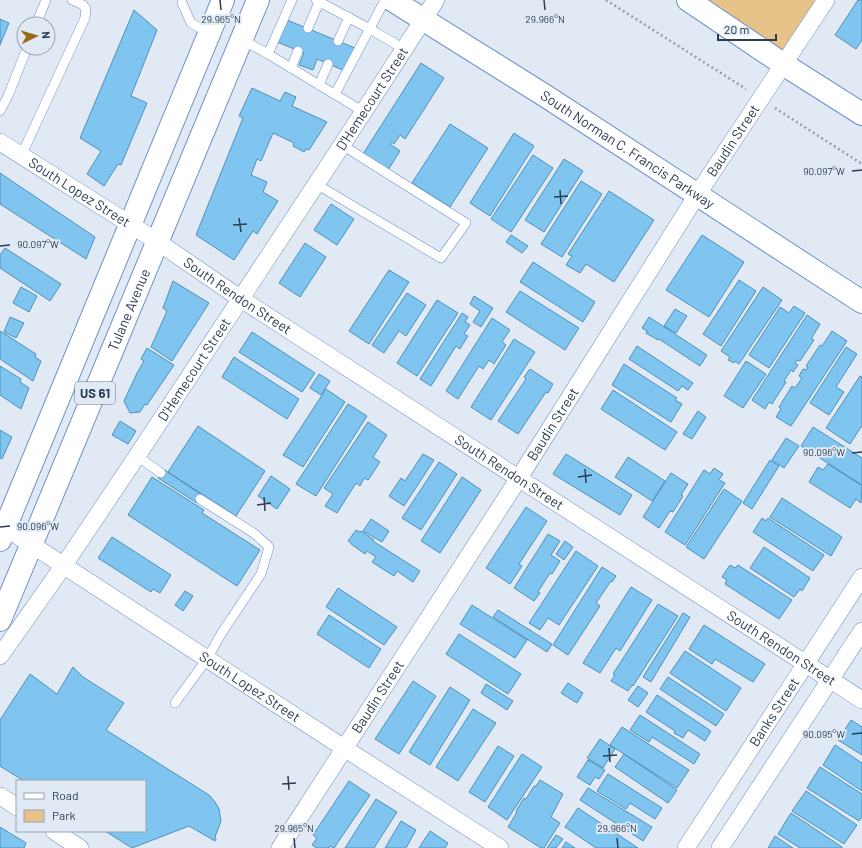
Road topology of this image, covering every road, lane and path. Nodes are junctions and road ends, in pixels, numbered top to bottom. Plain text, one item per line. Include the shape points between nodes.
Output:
1 (46, 0) edge
2 (72, 0) edge
3 (223, 0) edge
4 (258, 0) edge
5 (292, 0) edge
6 (385, 0) edge
7 (392, 0) edge
8 (436, 0) edge
9 (606, 0) edge
10 (688, 0) edge
11 (826, 0) edge
12 (180, 1) edge
13 (319, 1) edge
14 (39, 16) edge
15 (349, 17) junction
16 (424, 20) junction
17 (308, 28) dead end
18 (370, 29) junction
19 (210, 33) junction
20 (243, 40) junction
21 (338, 41) dead end
22 (404, 49) junction
23 (298, 51) dead end
24 (268, 54) junction
25 (23, 56) edge
26 (328, 64) dead end
27 (783, 64) junction
28 (291, 68) junction
29 (319, 85) junction
30 (748, 91) dead end
31 (335, 94) junction
32 (779, 110) dead end
33 (0, 111) edge
34 (364, 112) junction
35 (862, 114) edge
36 (0, 142) edge
37 (342, 145) junction
38 (21, 156) junction
39 (862, 164) edge
40 (316, 184) junction
41 (697, 195) junction
42 (130, 225) junction
43 (158, 242) junction
44 (241, 298) junction
45 (862, 302) edge
46 (137, 456) junction
47 (161, 473) dead end
48 (519, 478) junction
49 (200, 499) dead end
50 (2, 530) edge
51 (32, 544) junction
52 (64, 565) junction
53 (862, 577) edge
54 (0, 620) edge
55 (862, 631) edge
56 (0, 656) edge
57 (207, 659) junction
58 (806, 663) junction
59 (830, 679) junction
60 (862, 700) edge
61 (175, 703) dead end
62 (344, 748) junction
63 (0, 796) edge
64 (16, 806) edge
65 (55, 832) edge
66 (76, 847) edge
67 (280, 848) edge
68 (500, 848) edge
69 (686, 848) edge
70 (720, 848) edge

1 - 14 lane
2 - 38 lane via 83,5 86,9 86,18
3 - 19 main road, US 61
4 - 20 main road, Tulane Avenue / US 61
5 - 24 lane
6 - 18 lane
7 - 16 main road, South Norman C. Francis Parkway
8 - 16 street, D'Hemecourt Street
9 - 30 path
10 - 27 main road
11 - 27 street, Baudin Street
12 - 19 lane via 191,23
13 - 15 lane
13 - 17 lane
15 - 18 lane
15 - 21 lane
16 - 22 street, D'Hemecourt Street
16 - 41 main road, South Norman C. Francis Parkway
18 - 22 lane
18 - 31 lane
19 - 42 main road, US 61
20 - 24 lane
20 - 43 main road, Tulane Avenue / US 61
22 - 34 street, D'Hemecourt Street
23 - 28 lane
24 - 28 lane
25 - 33 lane
26 - 29 lane
27 - 35 main road
27 - 41 street, Baudin Street
28 - 29 lane
29 - 31 lane
31 - 34 lane
32 - 39 path
34 - 37 street, D'Hemecourt Street
36 - 38 street, South Lopez Street
37 - 40 street, D'Hemecourt Street
37 - 40 lane via 466,223 441,258
38 - 42 street, South Lopez Street
40 - 44 street, D'Hemecourt Street
41 - 45 main road, South Norman C. Francis Parkway
41 - 48 street, Baudin Street
42 - 43 street, South Lopez Street
42 - 50 main road, US 61
43 - 44 street, South Rendon Street
43 - 51 main road, Tulane Avenue / US 61
44 - 46 street, D'Hemecourt Street
44 - 48 street, South Rendon Street
46 - 47 lane
46 - 52 street, D'Hemecourt Street
48 - 58 street, South Rendon Street
48 - 62 street, Baudin Street
49 - 57 lane via 255,534 268,547 261,574
50 - 51 street, South Lopez Street
51 - 52 street, South Lopez Street
51 - 54 main road, Tulane Avenue / US 61
52 - 56 street, D'Hemecourt Street
52 - 57 street, South Lopez Street
53 - 58 street, Banks Street
55 - 59 street, Banks Street
57 - 61 lane
57 - 62 street, South Lopez Street
58 - 59 street, South Rendon Street
58 - 69 street, Banks Street
59 - 60 street, South Rendon Street
59 - 70 street, Banks Street
62 - 67 street, Baudin Street
62 - 68 street, South Lopez Street
63 - 64 street
65 - 66 street

